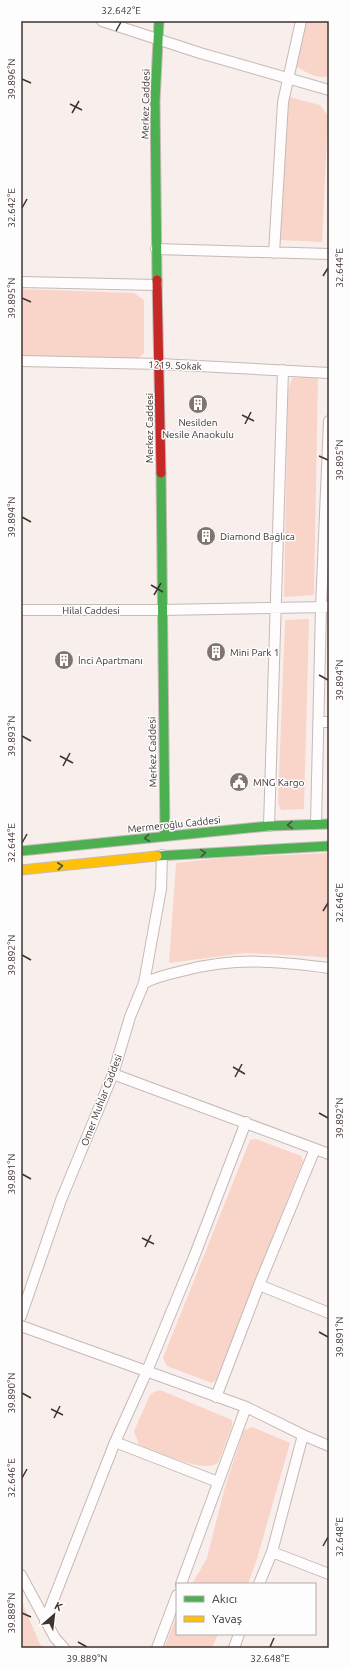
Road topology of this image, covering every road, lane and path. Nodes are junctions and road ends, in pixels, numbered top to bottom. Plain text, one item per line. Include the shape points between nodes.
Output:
1 (102, 21) edge
2 (159, 21) edge
3 (301, 21) edge
4 (159, 40) junction
5 (287, 78) junction
6 (329, 90) edge
7 (156, 249) junction
8 (274, 253) junction
9 (329, 254) edge
10 (21, 282) edge
11 (157, 285) junction
12 (21, 361) edge
13 (160, 364) junction
14 (283, 370) junction
15 (329, 373) edge
16 (329, 421) edge
17 (276, 607) junction
18 (325, 607) edge
19 (21, 610) edge
20 (161, 610) junction
21 (324, 722) edge
22 (316, 824) junction
23 (329, 824) edge
24 (268, 826) junction
25 (165, 836) junction
26 (329, 846) edge
27 (21, 851) edge
28 (162, 855) junction
29 (21, 870) edge
30 (329, 968) edge
31 (144, 983) junction
32 (113, 1074) junction
33 (246, 1122) junction
34 (315, 1149) junction
35 (329, 1154) edge
36 (259, 1285) junction
37 (329, 1313) edge
38 (21, 1316) edge
39 (21, 1326) edge
40 (147, 1371) junction
41 (216, 1397) junction
42 (246, 1407) junction
43 (303, 1435) junction
44 (116, 1442) junction
45 (329, 1446) edge
46 (218, 1482) junction
47 (272, 1552) junction
48 (329, 1574) edge
49 (21, 1575) edge
50 (181, 1583) edge
51 (259, 1583) edge
52 (176, 1598) edge
53 (45, 1621) junction
54 (239, 1635) edge
55 (64, 1648) edge
56 (157, 1648) edge
57 (234, 1648) edge

1 - 4 street
2 - 4 street, Merkez Caddesi
3 - 5 street
4 - 5 street
4 - 7 street, Merkez Caddesi via 155,101
5 - 6 street
5 - 8 street via 283,102
7 - 8 street
7 - 11 street, Merkez Caddesi
8 - 9 street
10 - 11 street
11 - 13 street, Merkez Caddesi
12 - 13 street, 1219. Sokak
13 - 14 street, 1219. Sokak
13 - 20 street, Merkez Caddesi
14 - 15 street, 1219. Sokak
14 - 17 street
16 - 18 street
17 - 18 street, Hilal Caddesi
17 - 20 street, Hilal Caddesi
17 - 24 street
18 - 21 street
19 - 20 street, Hilal Caddesi
20 - 25 street, Merkez Caddesi
21 - 22 street
22 - 23 street, Mermeroğlu Caddesi
22 -> 24 street, Mermeroğlu Caddesi
24 - 25 street, Mermeroğlu Caddesi
25 -> 27 street, Mermeroğlu Caddesi
28 -> 26 street
29 -> 28 street
28 - 31 street, Omer Muhlar Caddesi via 161,889
30 - 31 street via 272,961 236,961 190,969
31 - 32 street, Omer Muhlar Caddesi via 130,1017
32 - 33 street
32 - 38 street, Omer Muhlar Caddesi via 61,1200
33 - 34 street
33 - 40 street
34 - 35 street
34 - 36 street
36 - 37 street
36 - 41 street
39 - 40 street
40 - 41 street
40 - 44 street
41 - 42 street
42 - 43 street
42 - 46 street
43 - 45 street
43 - 47 street
44 - 46 street
44 - 53 street
46 - 50 street
47 - 48 street
47 - 51 street
49 - 53 street
52 - 56 street
53 - 55 street
54 - 57 street

